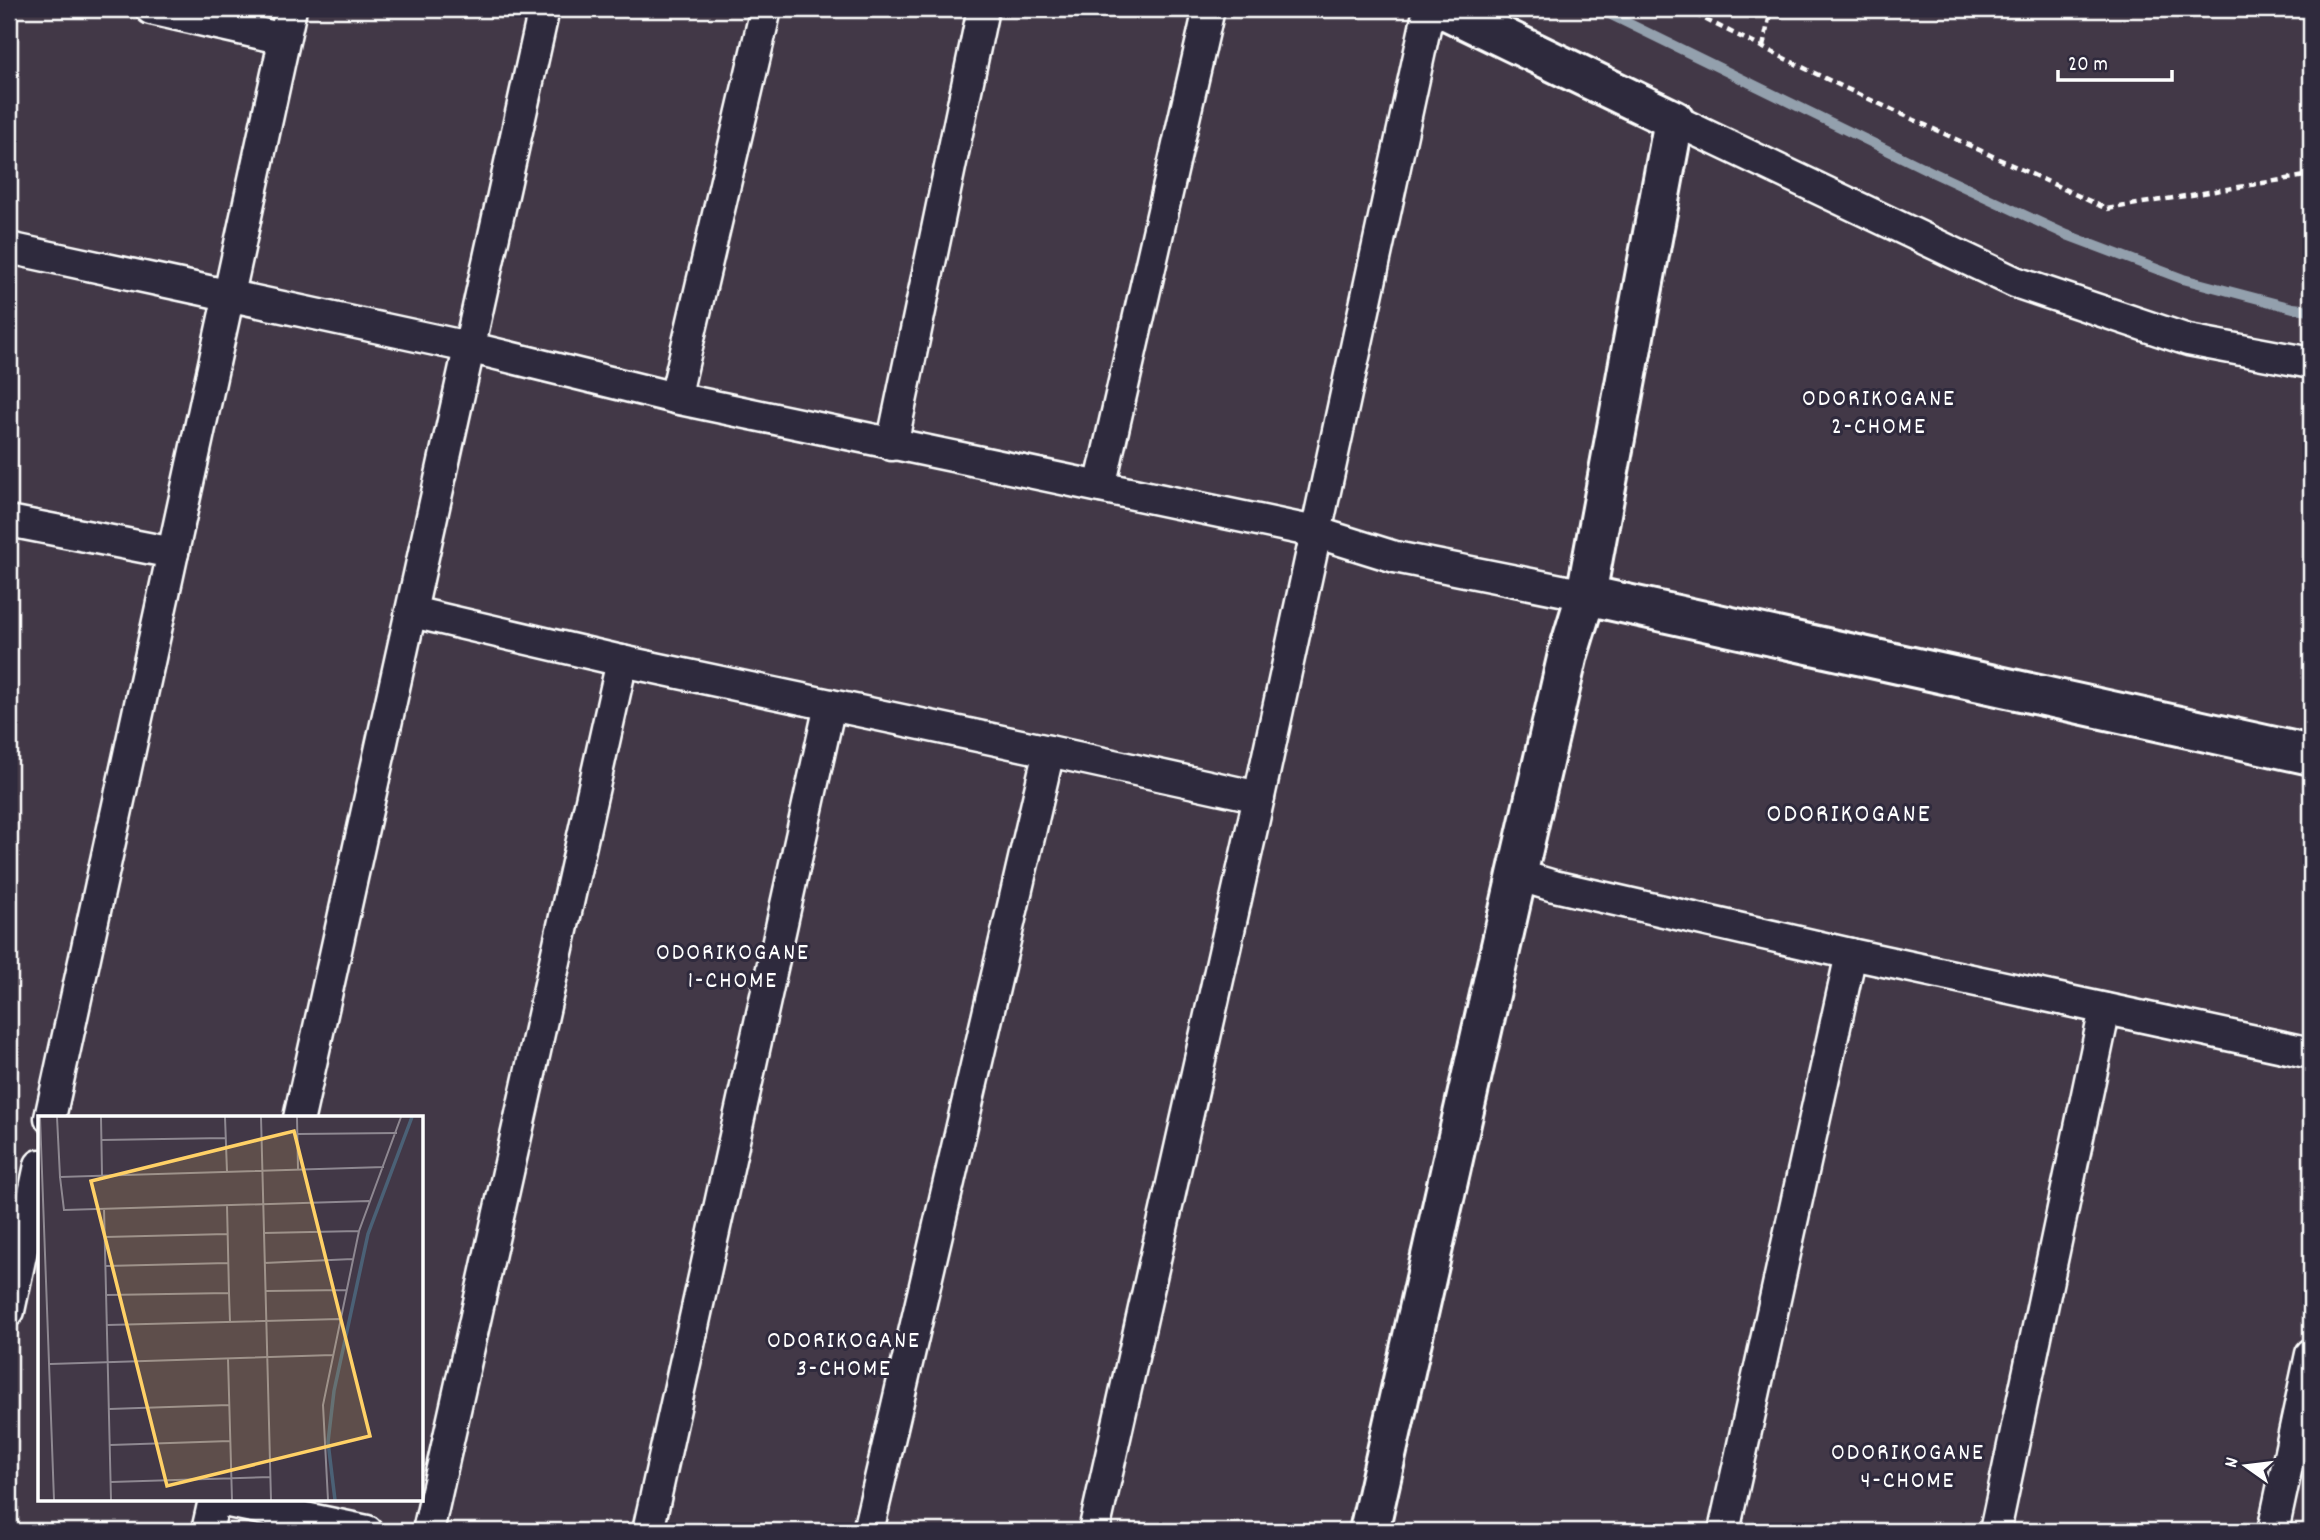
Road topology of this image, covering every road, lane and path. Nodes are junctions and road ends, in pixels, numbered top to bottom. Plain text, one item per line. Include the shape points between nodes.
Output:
1 (151, 9) edge
2 (291, 9) edge
3 (544, 9) edge
4 (766, 9) edge
5 (983, 9) edge
6 (1209, 9) edge
7 (1429, 9) edge
8 (1444, 9) edge
9 (1684, 9) edge
10 (1771, 9) edge
11 (284, 39) junction
12 (1763, 47) junction
13 (1674, 120) junction
14 (2311, 175) edge
15 (9, 248) edge
16 (230, 296) junction
17 (468, 347) junction
18 (2311, 363) edge
19 (675, 398) junction
20 (892, 445) junction
21 (1100, 487) junction
22 (9, 521) edge
23 (1315, 532) junction
24 (173, 553) junction
25 (1586, 594) junction
26 (412, 612) junction
27 (622, 661) junction
28 (830, 705) junction
29 (1049, 751) junction
30 (2311, 755) edge
31 (1259, 797) junction
32 (1517, 875) junction
33 (1851, 954) junction
34 (2105, 1009) junction
35 (2311, 1053) edge
36 (50, 1116) edge
37 (299, 1116) edge
38 (38, 1174) edge
39 (9, 1311) edge
40 (2311, 1354) edge
41 (215, 1502) edge
42 (226, 1502) edge
43 (208, 1531) edge
44 (367, 1531) edge
45 (428, 1531) edge
46 (648, 1531) edge
47 (867, 1531) edge
48 (1094, 1531) edge
49 (1369, 1531) edge
50 (1724, 1531) edge
51 (1995, 1531) edge
52 (2273, 1531) edge

1 - 11 street
2 - 11 street
3 - 17 street
4 - 19 street
5 - 20 street
6 - 21 street
7 - 23 street
8 - 13 street
9 - 12 path
10 - 12 path
11 - 16 street
12 - 14 path via 2106,209
13 - 18 street via 2015,282 2188,340
13 - 25 street
15 - 16 street
16 - 17 street
16 - 24 street
17 - 19 street
17 - 26 street
19 - 20 street
20 - 21 street
21 - 23 street
22 - 24 street
23 - 25 street via 1395,557
23 - 31 street
24 - 36 street
25 - 30 street
25 - 32 street
26 - 27 street
26 - 37 street
27 - 28 street
27 - 45 street
28 - 29 street
28 - 46 street
29 - 31 street
29 - 47 street
31 - 48 street
32 - 33 street
32 - 49 street
33 - 34 street
33 - 50 street
34 - 35 street
34 - 51 street
38 - 39 street
40 - 52 street
41 - 43 street
42 - 44 street

